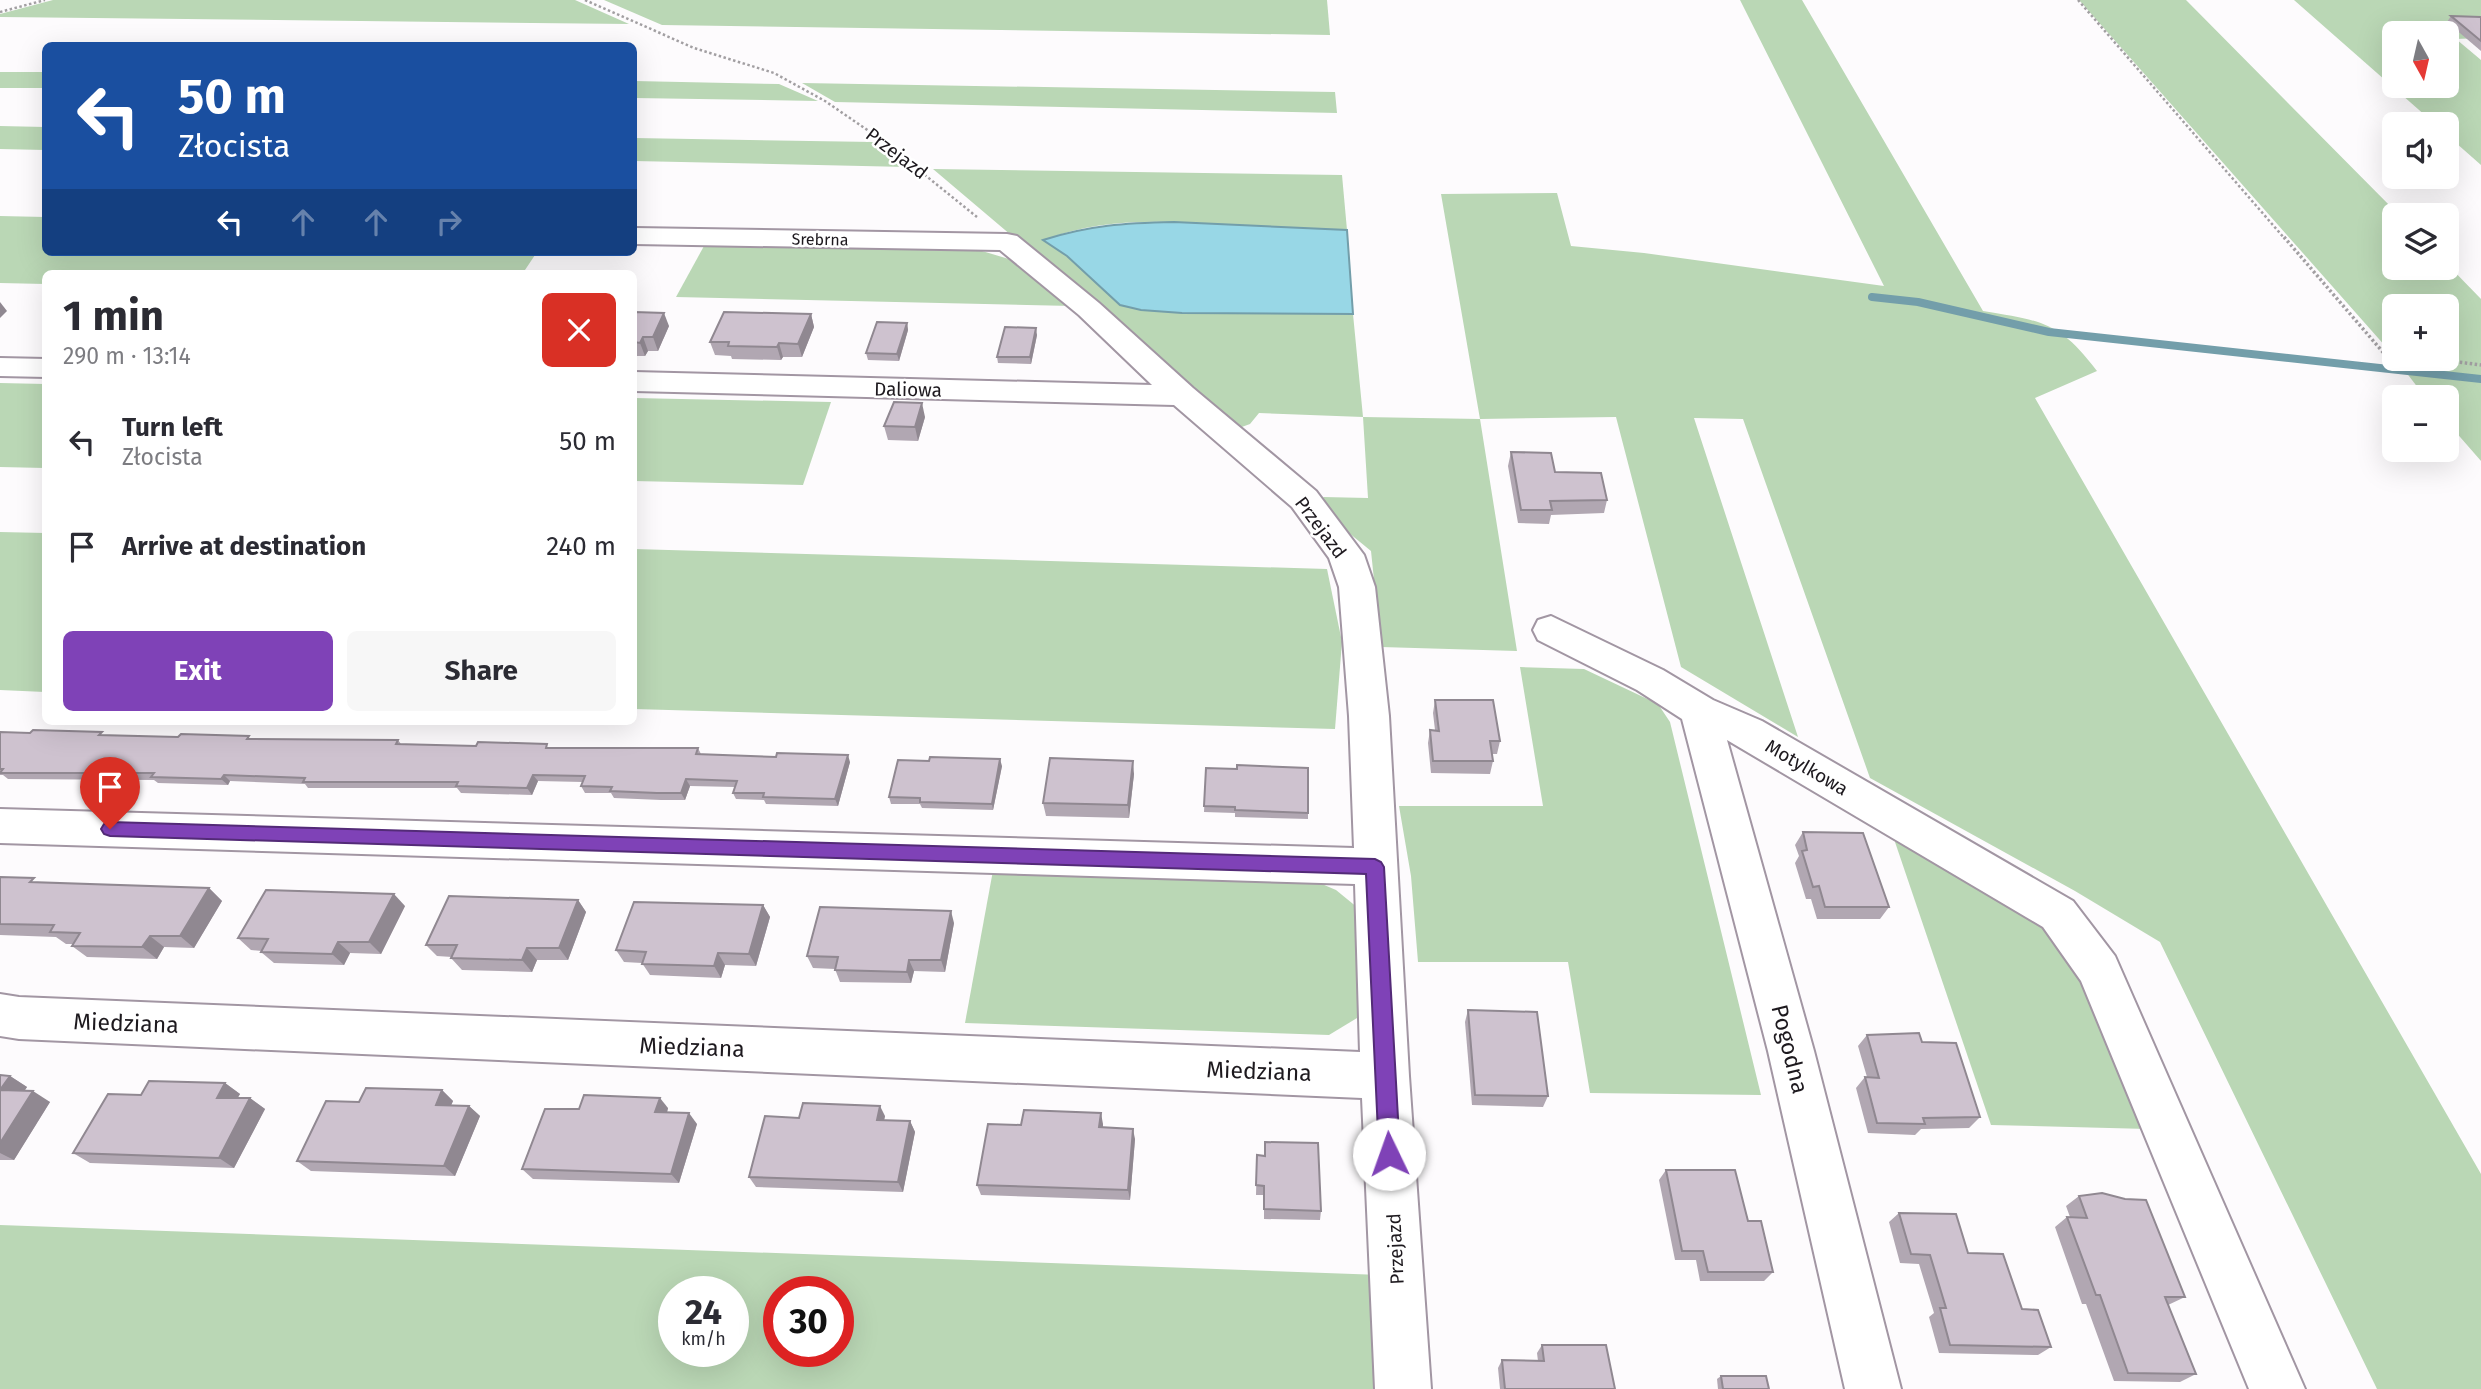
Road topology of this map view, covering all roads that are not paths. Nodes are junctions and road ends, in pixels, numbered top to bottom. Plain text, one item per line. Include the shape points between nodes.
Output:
1 (637, 236) edge
2 (1007, 243) joint
3 (0, 367) edge
4 (42, 368) edge
5 (637, 382) edge
6 (1182, 395) junction
7 (1551, 630) dead end
8 (1699, 711) junction
9 (0, 826) edge
10 (1375, 867) junction
11 (0, 1015) edge
12 (1385, 1076) junction
13 (1403, 1389) edge
14 (1873, 1389) edge
15 (2277, 1389) edge

1 - 2 street, Srebrna
2 - 6 street, Przejazd via 1089,309
3 - 4 street
5 - 6 street, Daliowa
6 - 10 street, Przejazd via 1304,499 1346,555 1357,587 1369,716
7 - 8 street, Motylkowa via 1650,680
8 - 14 street, Pogodna via 1791,1051
8 - 15 street, Motylkowa via 1748,732 2058,914 2099,970
9 - 10 street
10 - 12 street, Przejazd
11 - 12 street, Miedziana
12 - 13 street, Przejazd

